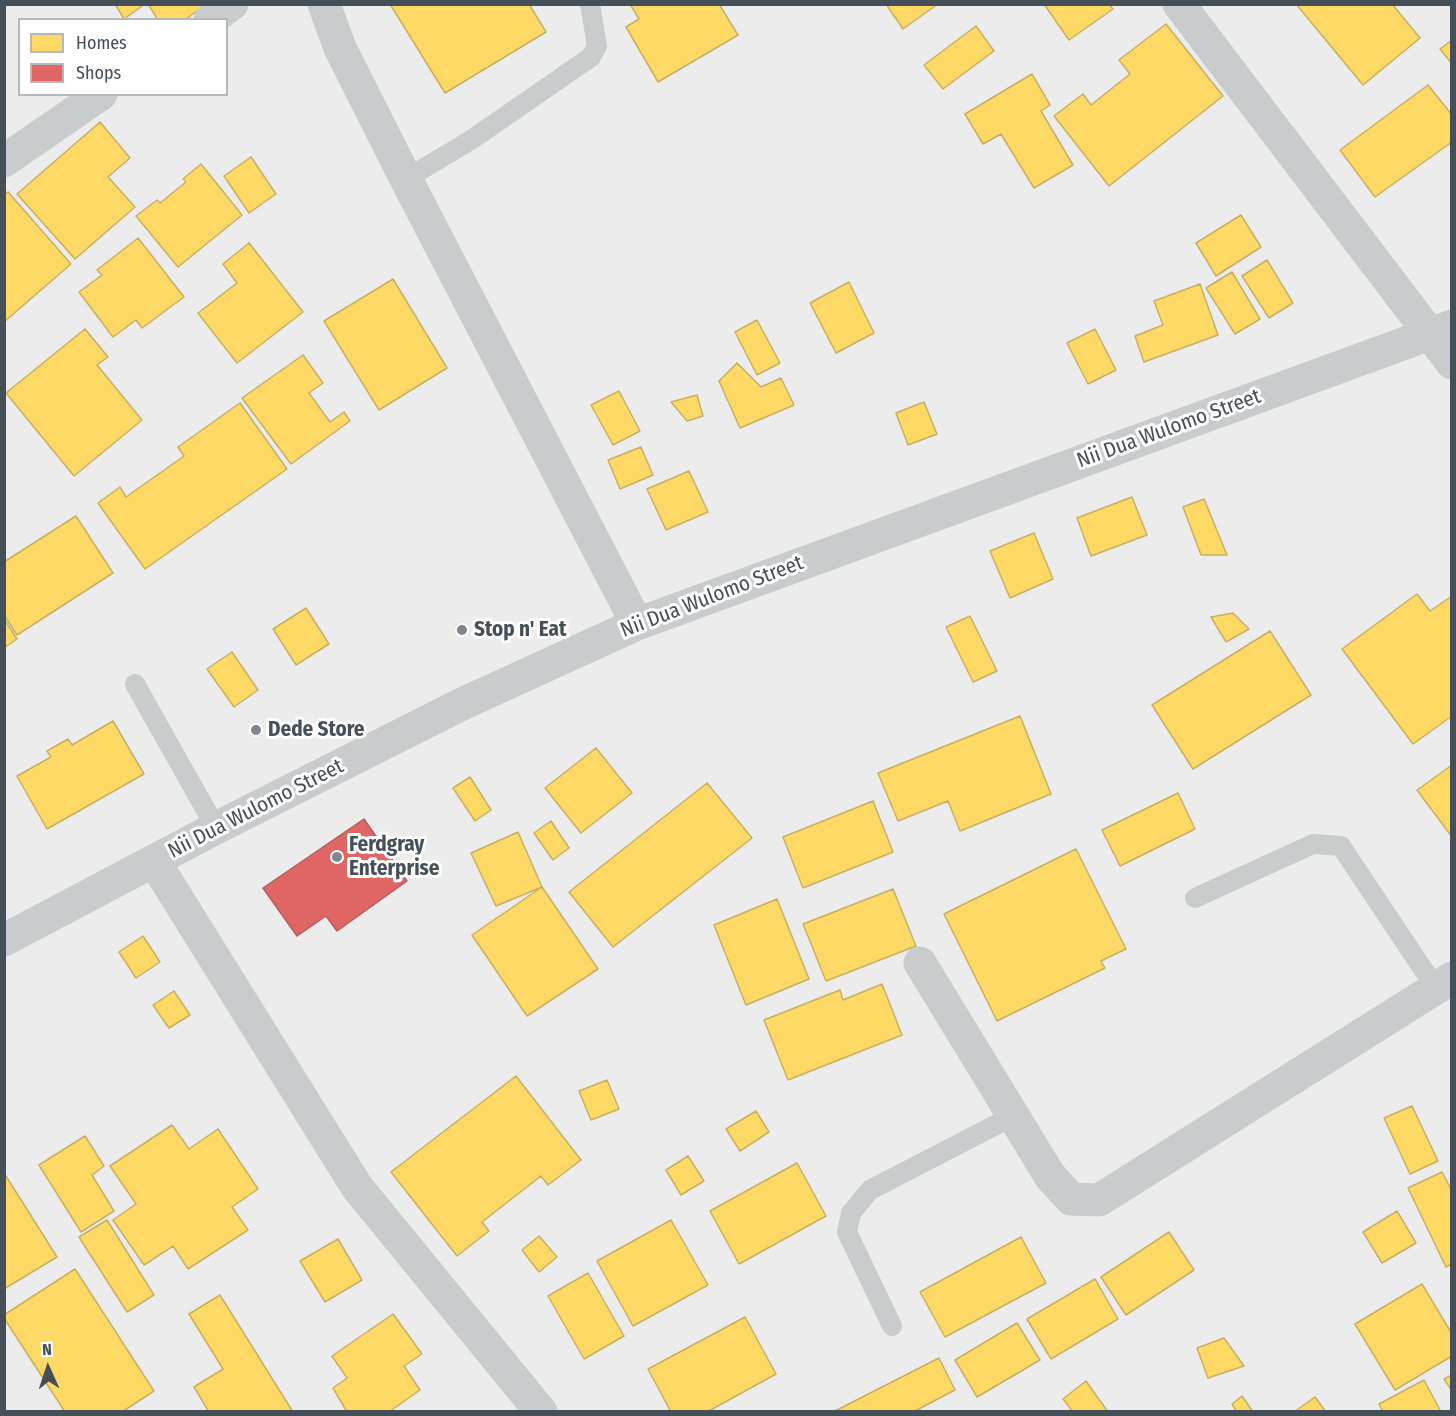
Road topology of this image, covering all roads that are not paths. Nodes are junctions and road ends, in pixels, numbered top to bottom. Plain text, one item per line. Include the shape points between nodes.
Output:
1 (232, 4) edge
2 (324, 4) edge
3 (590, 4) edge
4 (1179, 4) edge
5 (213, 18) edge
6 (98, 96) edge
7 (4, 161) edge
8 (406, 179) junction
9 (1440, 330) edge
10 (1452, 363) edge
11 (637, 624) junction
12 (135, 684) dead end
13 (216, 828) junction
14 (154, 861) junction
15 (1195, 898) dead end
16 (4, 940) edge
17 (920, 963) dead end
18 (1443, 982) edge
19 (1013, 1116) junction
20 (892, 1326) dead end
21 (541, 1412) edge

1 - 5 street
2 - 8 street via 340,48
3 - 8 lane via 597,46 591,57 471,140
4 - 9 street
6 - 7 street
8 - 11 street
9 - 10 street
9 - 11 street, Nii Dua Wulomo Street
11 - 13 street, Nii Dua Wulomo Street via 462,704
12 - 13 lane
13 - 14 street, Nii Dua Wulomo Street
14 - 16 street, Nii Dua Wulomo Street
14 - 21 street via 357,1187
15 - 18 lane via 1313,844 1341,846
17 - 19 street
18 - 19 street via 1098,1200 1071,1199 1050,1176
19 - 20 lane via 870,1190 851,1213 848,1232

